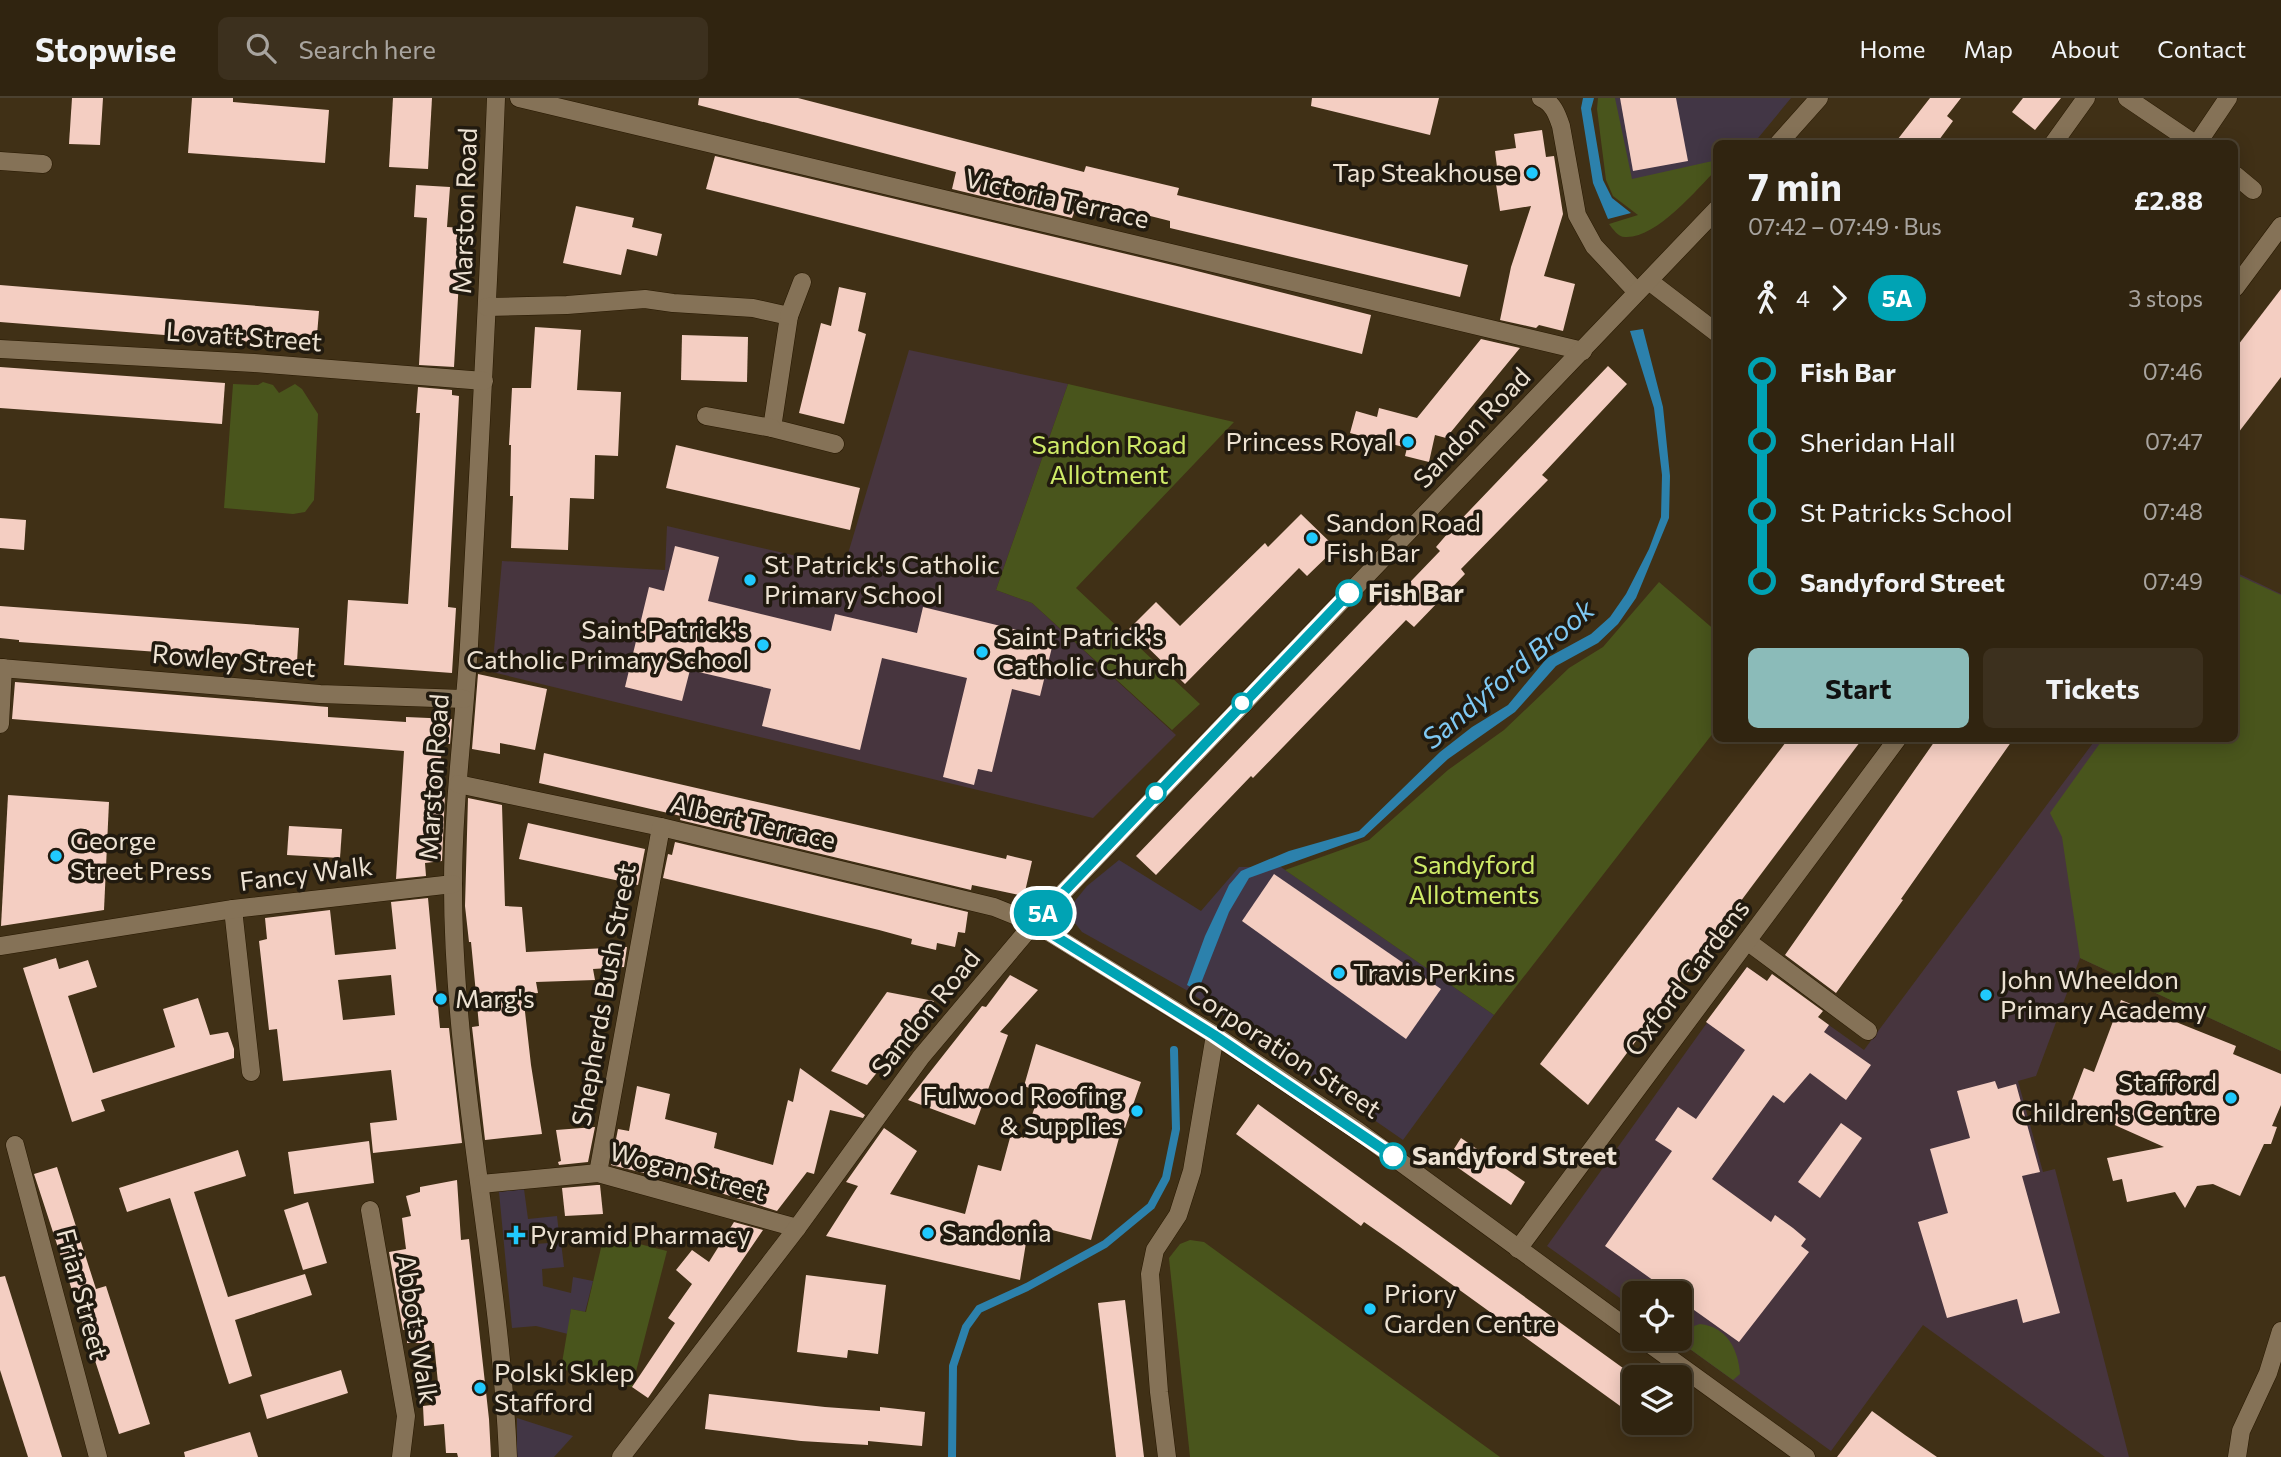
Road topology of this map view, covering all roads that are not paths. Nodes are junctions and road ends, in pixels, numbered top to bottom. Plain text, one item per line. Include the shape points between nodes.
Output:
1 (496, 98) edge
2 (519, 98) edge
3 (1541, 98) edge
4 (1819, 98) edge
5 (2086, 98) edge
6 (2127, 98) edge
7 (2228, 98) edge
8 (1782, 140) edge
9 (2056, 140) edge
10 (2190, 140) edge
11 (2199, 140) edge
12 (0, 161) edge
13 (43, 164) dead end
14 (2238, 178) edge
15 (2253, 190) dead end
16 (1713, 213) edge
17 (2281, 226) edge
18 (802, 282) dead end
19 (2238, 284) edge
20 (1643, 287) junction
21 (487, 307) junction
22 (789, 316) junction
23 (1713, 331) edge
24 (1, 349) edge
25 (1583, 351) junction
26 (484, 381) junction
27 (706, 416) dead end
28 (772, 428) junction
29 (835, 444) dead end
30 (1, 668) edge
31 (464, 699) junction
32 (0, 723) edge
33 (1895, 742) edge
34 (457, 784) junction
35 (661, 827) junction
36 (453, 884) junction
37 (233, 909) junction
38 (1034, 923) junction
39 (1747, 941) junction
40 (0, 946) edge
41 (1868, 1031) dead end
42 (1214, 1035) junction
43 (251, 1072) dead end
44 (15, 1145) dead end
45 (598, 1173) junction
46 (481, 1184) junction
47 (370, 1210) dead end
48 (797, 1228) junction
49 (1518, 1249) junction
50 (1622, 1324) edge
51 (2281, 1331) edge
52 (1660, 1351) edge
53 (98, 1457) edge
54 (401, 1457) edge
55 (508, 1457) edge
56 (621, 1457) edge
57 (1167, 1457) edge
58 (1806, 1457) edge
59 (2237, 1457) edge

1 - 21 street, Marston Road
2 - 25 street, Victoria Terrace
3 - 20 street via 1556,111 1561,126 1577,215 1594,246
4 - 8 street
5 - 9 street
6 - 10 street
7 - 11 street
12 - 13 street
14 - 15 street
16 - 20 street, Sandon Road
17 - 19 street
18 - 22 street
20 - 23 street
20 - 25 street, Sandon Road
21 - 22 street via 645,299 753,308
21 - 26 street, Marston Road
22 - 28 street
24 - 26 street, Lovatt Street
25 - 38 street, Sandon Road
26 - 31 street, Marston Road
27 - 28 street
28 - 29 street
30 - 31 street, Rowley Street via 320,694
30 - 32 street
31 - 34 street, Marston Road
33 - 39 street, Oxford Gardens
34 - 35 street, Albert Terrace
34 - 36 street, Marston Road
35 - 38 street, Albert Terrace via 995,907
35 - 45 street, Shepherds Bush Street
36 - 37 street, Fancy Walk
36 - 46 street, Marston Road via 457,998
37 - 40 street, Fancy Walk
37 - 43 street
38 - 42 street, Corporation Street
38 - 48 street, Sandon Road via 921,1057
39 - 41 street
39 - 49 street, Oxford Gardens
42 - 49 street, Corporation Street via 1358,1131
42 - 57 street via 1192,1171 1178,1215 1155,1250 1150,1274
44 - 53 street, Friar Street
45 - 46 street, Wogan Street
45 - 48 street, Wogan Street
46 - 55 street, Marston Road via 505,1383
47 - 54 street, Abbots Walk via 406,1416
48 - 56 street, Sandon Road
49 - 50 street, Corporation Street
51 - 59 street via 2268,1373 2241,1431
52 - 58 street

